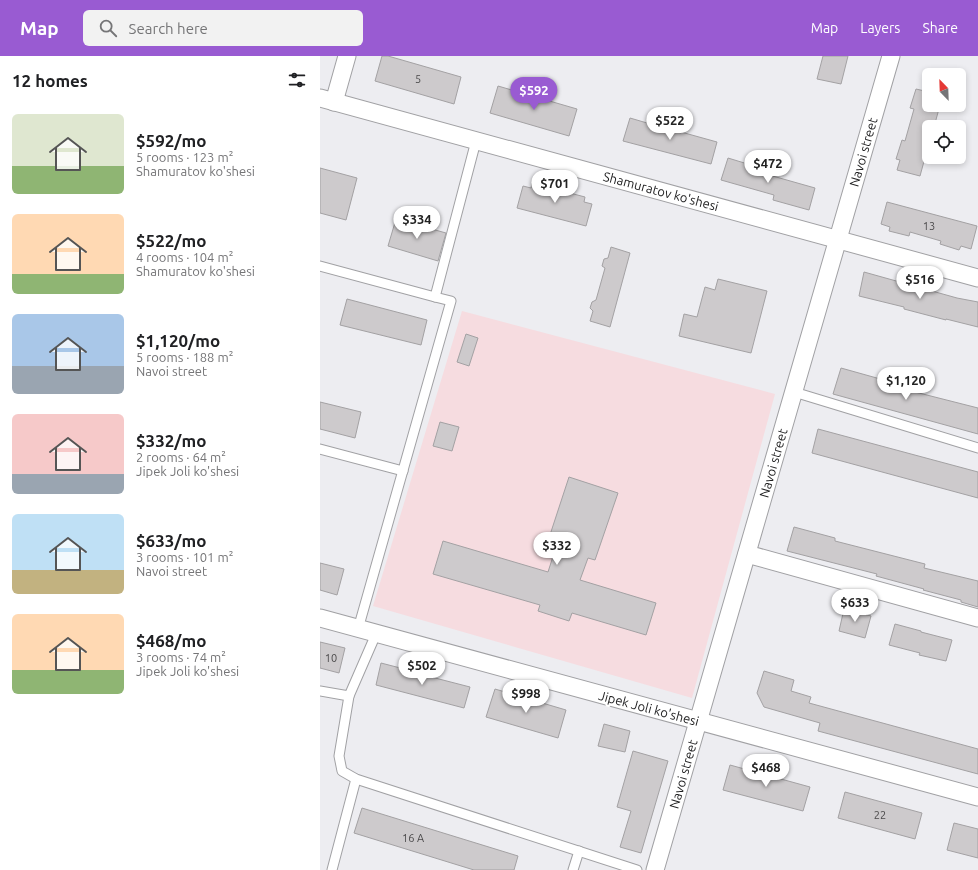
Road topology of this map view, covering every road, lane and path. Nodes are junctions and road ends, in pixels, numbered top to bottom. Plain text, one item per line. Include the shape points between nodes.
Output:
1 (347, 56) edge
2 (891, 56) edge
3 (327, 100) edge
4 (476, 141) junction
5 (838, 239) junction
6 (320, 266) edge
7 (978, 278) edge
8 (435, 297) junction
9 (794, 392) junction
10 (978, 448) edge
11 (320, 449) edge
12 (403, 472) junction
13 (747, 554) junction
14 (320, 618) edge
15 (978, 618) edge
16 (358, 629) junction
17 (376, 634) junction
18 (320, 691) edge
19 (349, 696) junction
20 (699, 721) junction
21 (356, 779) junction
22 (978, 797) edge
23 (579, 851) junction
24 (332, 870) edge
25 (573, 870) edge
26 (637, 870) edge
27 (656, 870) edge

1 - 3 street
2 - 5 street, Navoi street
3 - 4 street, Shamuratov ko'shesi
4 - 5 street, Shamuratov ko'shesi
4 - 8 lane
5 - 7 street, Shamuratov ko'shesi
5 - 9 street, Navoi street
6 - 8 lane
8 - 12 lane via 451,301
9 - 10 lane
9 - 13 street, Navoi street
11 - 12 lane
12 - 16 lane
13 - 15 street
13 - 20 street, Navoi street
14 - 16 street, Jipek Joli ko'shesi
16 - 17 street, Jipek Joli ko'shesi
17 - 19 lane
17 - 20 street, Jipek Joli ko'shesi
18 - 19 lane
19 - 21 lane via 339,756 342,771
20 - 22 street, Jipek Joli ko'shesi
20 - 27 street, Navoi street
21 - 23 lane
21 - 24 lane
23 - 25 lane
23 - 26 lane

